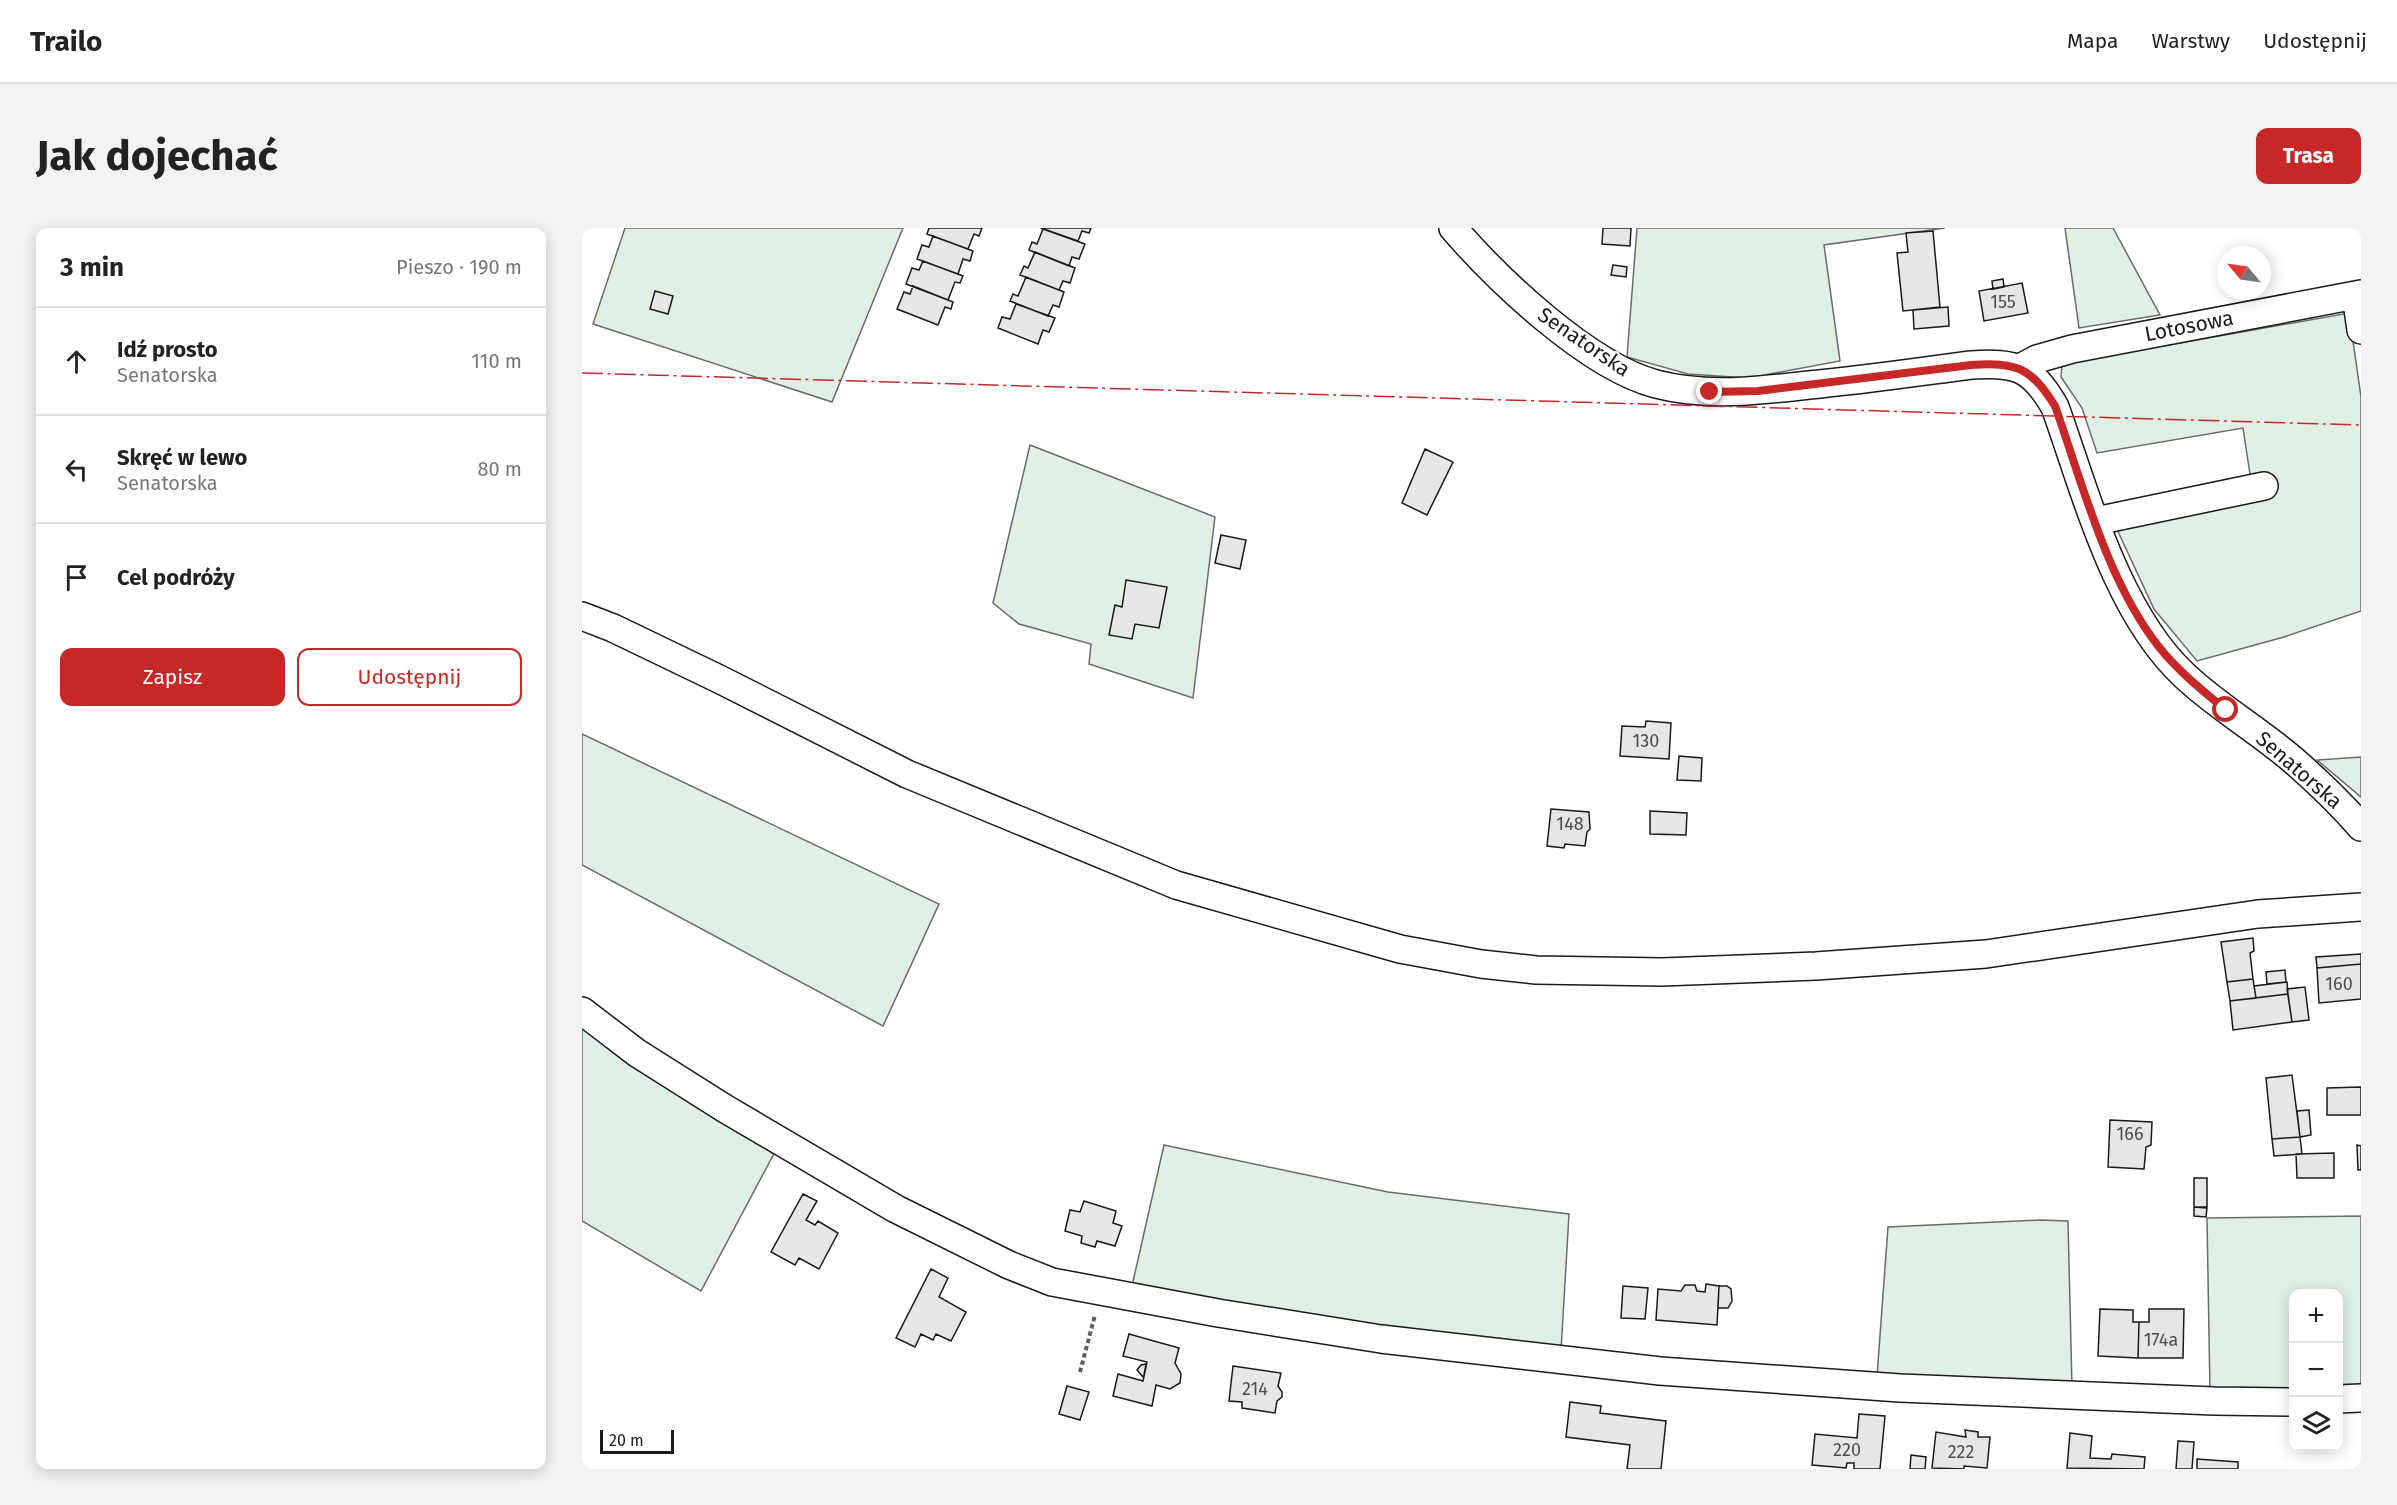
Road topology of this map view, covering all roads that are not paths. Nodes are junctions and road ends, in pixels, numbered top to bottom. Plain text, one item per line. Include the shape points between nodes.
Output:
1 (1453, 228) edge
2 (2358, 295) edge
3 (2361, 330) edge
4 (2020, 368) junction
5 (2264, 486) dead end
6 (2096, 522) junction
7 (582, 616) edge
8 (2361, 827) edge
9 (2361, 907) edge
10 (582, 1011) edge
11 (2361, 1398) edge
12 (2343, 1399) edge
13 (2289, 1402) edge

1 - 4 street, Senatorska via 1491,269 1560,329 1622,370 1653,383 1710,392 1758,391 1971,365 1994,363
2 - 3 street
2 - 4 street, Lotosowa via 2072,350
4 - 6 street, Senatorska via 2042,385 2055,406
5 - 6 street
6 - 8 street, Senatorska via 2119,583 2159,647 2183,675 2292,759
7 - 9 street via 719,679 907,774 1176,885 1377,943 1481,964 1536,970 1700,972 1816,966 1986,954 2258,914
10 - 13 street via 637,1053 724,1108 896,1209 1052,1282 1381,1339 1660,1371 1912,1388
11 - 12 street

